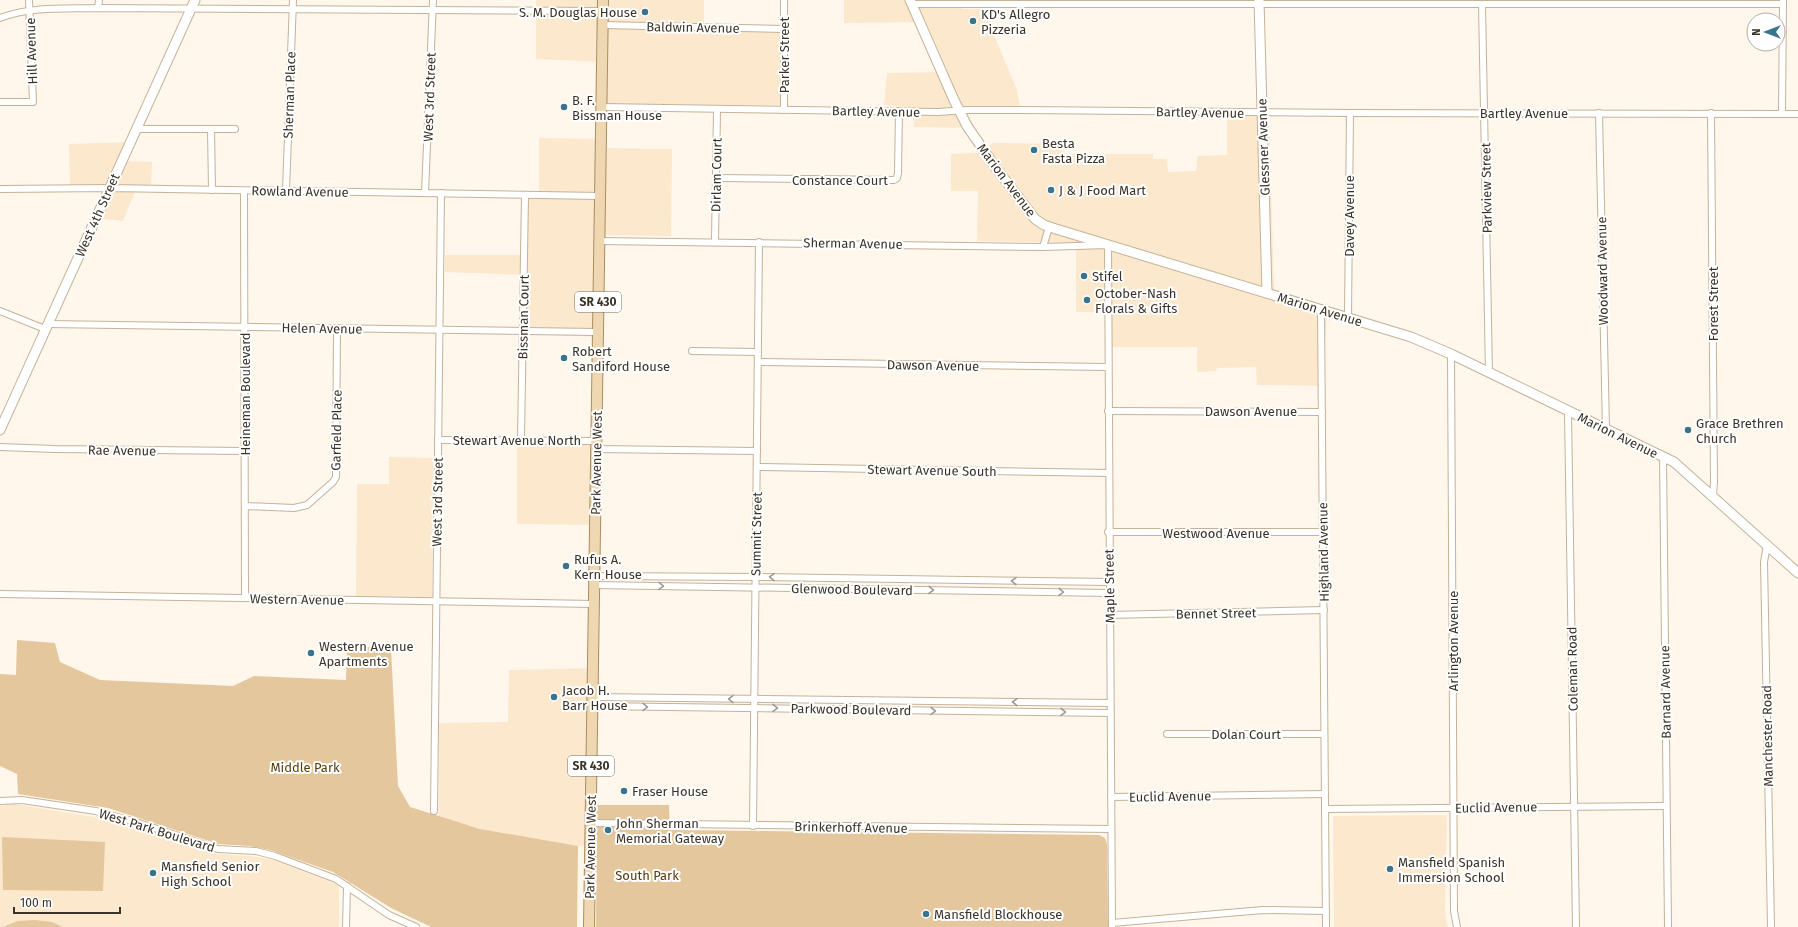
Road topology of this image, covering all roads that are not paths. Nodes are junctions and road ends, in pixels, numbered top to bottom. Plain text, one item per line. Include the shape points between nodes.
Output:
1 (30, 0) edge
2 (99, 0) edge
3 (293, 0) edge
4 (433, 0) edge
5 (603, 0) edge
6 (784, 0) edge
7 (1432, 1) edge
8 (911, 2) edge
9 (1259, 2) edge
10 (1783, 2) edge
11 (193, 4) edge
12 (1482, 4) junction
13 (98, 8) junction
14 (292, 9) junction
15 (30, 10) junction
16 (432, 11) junction
17 (602, 11) junction
18 (0, 18) edge
19 (602, 25) junction
20 (784, 29) junction
21 (0, 102) edge
22 (602, 107) junction
23 (717, 109) junction
24 (784, 110) junction
25 (959, 110) junction
26 (899, 111) junction
27 (1262, 113) junction
28 (1350, 113) junction
29 (1599, 113) junction
30 (1711, 113) junction
31 (1485, 114) junction
32 (1782, 114) junction
33 (1798, 114) edge
34 (235, 128) dead end
35 (136, 129) junction
36 (211, 129) junction
37 (716, 178) junction
38 (109, 188) junction
39 (0, 189) edge
40 (212, 190) junction
41 (244, 191) junction
42 (286, 191) junction
43 (425, 193) junction
44 (441, 193) junction
45 (525, 195) junction
46 (600, 196) junction
47 (1049, 227) junction
48 (599, 241) junction
49 (715, 242) junction
50 (759, 242) junction
51 (1108, 245) junction
52 (1043, 247) junction
53 (1267, 293) junction
54 (1321, 310) junction
55 (0, 311) edge
56 (1348, 318) junction
57 (46, 326) junction
58 (244, 327) junction
59 (337, 328) junction
60 (439, 330) junction
61 (523, 331) junction
62 (598, 332) junction
63 (692, 351) dead end
64 (758, 352) junction
65 (1451, 354) junction
66 (758, 362) junction
67 (1108, 367) junction
68 (1489, 373) junction
69 (1568, 410) junction
70 (1108, 411) junction
71 (1322, 412) junction
72 (1606, 429) junction
73 (0, 430) edge
74 (521, 439) junction
75 (438, 440) junction
76 (596, 445) junction
77 (0, 447) edge
78 (245, 451) junction
79 (757, 451) junction
80 (1663, 456) junction
81 (757, 467) junction
82 (1108, 473) junction
83 (1713, 495) junction
84 (245, 506) junction
85 (1108, 532) junction
86 (1323, 532) junction
87 (1767, 545) junction
88 (1798, 573) edge
89 (756, 577) junction
90 (594, 580) junction
91 (1109, 582) junction
92 (756, 587) junction
93 (1109, 593) junction
94 (0, 594) edge
95 (245, 598) junction
96 (436, 602) junction
97 (594, 604) junction
98 (1324, 610) junction
99 (1109, 615) junction
100 (754, 699) junction
101 (592, 701) junction
102 (1110, 703) junction
103 (754, 708) junction
104 (1110, 713) junction
105 (1167, 734) dead end
106 (1324, 734) junction
107 (1325, 794) junction
108 (1111, 797) junction
109 (0, 801) edge
110 (1574, 806) junction
111 (1666, 806) junction
112 (1454, 808) junction
113 (1325, 809) junction
114 (434, 811) dead end
115 (590, 823) junction
116 (753, 826) junction
117 (1111, 829) junction
118 (346, 886) junction
119 (1326, 911) junction
120 (1112, 925) edge
121 (346, 927) edge
122 (416, 927) edge
123 (589, 927) edge
124 (1326, 927) edge
125 (1456, 927) edge
126 (1576, 927) edge
127 (1668, 927) edge
128 (1771, 927) edge

1 - 15 street, Hill Avenue
2 - 13 street
3 - 14 street, Sherman Place
4 - 16 street, West 3rd Street
5 - 17 main road, Park Avenue West / SR 430
6 - 20 street, Parker Street
7 - 9 street
7 - 12 street
8 - 9 street
8 - 25 street, Marion Avenue
9 - 27 street, Glessner Avenue
10 - 12 street
10 - 32 street
11 - 13 street
11 - 14 street
11 - 35 street, West 4th Street
12 - 31 street, Parkview Street
13 - 15 street
14 - 16 street
14 - 42 street, Sherman Place
15 - 18 street via 18,11
15 - 21 street, Hill Avenue via 33,102
16 - 17 street
16 - 43 street, West 3rd Street
17 - 19 main road, Park Avenue West / SR 430
19 - 20 street, Baldwin Avenue
19 - 22 main road, Park Avenue West / SR 430
20 - 24 street, Parker Street
22 - 23 street, Bartley Avenue
22 - 46 main road, Park Avenue West / SR 430
23 - 24 street, Bartley Avenue
23 - 37 street, Dirlam Court
24 - 26 street, Bartley Avenue
25 - 26 street, Bartley Avenue
25 - 27 street, Bartley Avenue
25 - 47 street, Marion Avenue via 987,155 1027,209 1035,219
26 - 37 street, Constance Court via 898,173 894,180
27 - 28 street, Bartley Avenue
27 - 53 street, Glessner Avenue
28 - 31 street, Bartley Avenue
28 - 56 street, Davey Avenue
29 - 30 street, Bartley Avenue
29 - 31 street, Bartley Avenue
29 - 72 street, Woodward Avenue
30 - 32 street, Bartley Avenue
30 - 83 street, Forest Street
31 - 68 street, Parkview Street
32 - 33 street, Bartley Avenue
34 - 36 street
35 - 36 street
35 - 38 street, West 4th Street
36 - 40 street
37 - 49 street, Dirlam Court
38 - 39 street, Rowland Avenue
38 - 40 street, Rowland Avenue
38 - 57 street, West 4th Street
40 - 41 street, Rowland Avenue
41 - 42 street, Rowland Avenue
41 - 58 street, Heineman Boulevard
42 - 43 street, Rowland Avenue
43 - 44 street, Rowland Avenue
44 - 45 street, Rowland Avenue
44 - 60 street, West 3rd Street
45 - 46 street, Rowland Avenue
45 - 61 street, Bissman Court
46 - 48 main road, Park Avenue West / SR 430
47 - 51 street, Marion Avenue
47 - 52 street
48 - 49 street, Sherman Avenue
48 - 62 main road, Park Avenue West / SR 430
49 - 50 street, Sherman Avenue
50 - 52 street, Sherman Avenue
50 - 64 street, Summit Street
51 - 52 street, Sherman Avenue
51 - 53 street, Marion Avenue
51 - 67 street, Maple Street
53 - 54 street, Marion Avenue
54 - 56 street, Marion Avenue
54 - 71 street, Highland Avenue
55 - 57 street, Helen Avenue
56 - 65 street, Marion Avenue via 1416,339
57 - 58 street, Helen Avenue
57 - 73 street, West 4th Street
58 - 59 street, Helen Avenue
58 - 78 street, Heineman Boulevard
59 - 60 street, Helen Avenue
59 - 84 street, Garfield Place via 336,477 306,505 294,508
60 - 61 street, Helen Avenue
60 - 75 street, West 3rd Street
61 - 62 street, Helen Avenue
61 - 74 street, Bissman Court
62 - 76 main road, Park Avenue West / SR 430
63 - 64 street
64 - 66 street, Summit Street
65 - 68 street, Marion Avenue
65 - 112 street, Arlington Avenue
66 - 67 street, Dawson Avenue
66 - 79 street, Summit Street
67 - 70 street, Maple Street
68 - 69 street, Marion Avenue
69 - 72 street, Marion Avenue
69 - 110 street, Coleman Road
70 - 71 street, Dawson Avenue
70 - 82 street, Maple Street
71 - 86 street, Highland Avenue
72 - 80 street, Marion Avenue
74 - 75 street, Stewart Avenue North
74 - 76 street, Stewart Avenue North
75 - 96 street, West 3rd Street
76 - 79 street
76 - 90 main road, Park Avenue West / SR 430
77 - 78 street, Rae Avenue
78 - 84 street, Heineman Boulevard
79 - 81 street, Summit Street
80 - 83 street, Marion Avenue via 1681,466
80 - 111 street, Barnard Avenue
81 - 82 street, Stewart Avenue South
81 - 89 street, Summit Street
82 - 85 street, Maple Street
83 - 87 street, Marion Avenue
84 - 95 street, Heineman Boulevard
85 - 86 street, Westwood Avenue
85 - 91 street, Maple Street
86 - 98 street, Highland Avenue
87 - 88 street, Marion Avenue
87 - 128 street, Manchester Road via 1764,562
89 - 90 street, Glenwood Boulevard
91 -> 89 street, Glenwood Boulevard
89 - 92 street, Summit Street
90 -> 92 street, Glenwood Boulevard
90 - 97 main road, Park Avenue West / SR 430
91 - 93 street, Maple Street
92 -> 93 street, Glenwood Boulevard
92 - 100 street, Summit Street
93 - 99 street, Maple Street
94 - 95 street, Western Avenue
95 - 96 street, Western Avenue
96 - 97 street, Western Avenue
96 - 114 street, West 3rd Street
97 - 101 main road, Park Avenue West / SR 430
98 - 99 street, Bennet Street
98 - 106 street, Highland Avenue
99 - 102 street, Maple Street
100 -> 101 street
102 -> 100 street
100 - 103 street, Summit Street
101 -> 103 street, Parkwood Boulevard
101 - 115 main road, Park Avenue West / SR 430
102 - 104 street, Maple Street
103 -> 104 street, Parkwood Boulevard
103 - 116 street, Summit Street
104 - 108 street, Maple Street
105 - 106 street, Dolan Court
106 - 107 street, Highland Avenue
107 - 108 street, Euclid Avenue
107 - 113 street, Highland Avenue
108 - 117 street, Maple Street
109 - 118 street, West Park Boulevard via 22,800 105,813 218,849 256,851 275,856 330,876
110 - 111 street, Euclid Avenue
110 - 112 street, Euclid Avenue
110 - 126 street, Coleman Road
111 - 127 street, Barnard Avenue
112 - 113 street, Euclid Avenue
112 - 125 street, Arlington Avenue
113 - 119 street
115 - 116 street, Brinkerhoff Avenue
115 - 123 main road, Park Avenue West / SR 430
116 - 117 street, Brinkerhoff Avenue
117 - 120 street, Maple Street
118 - 121 street
118 - 122 street, West Park Boulevard via 389,915
119 - 120 street via 1263,910
119 - 124 street

